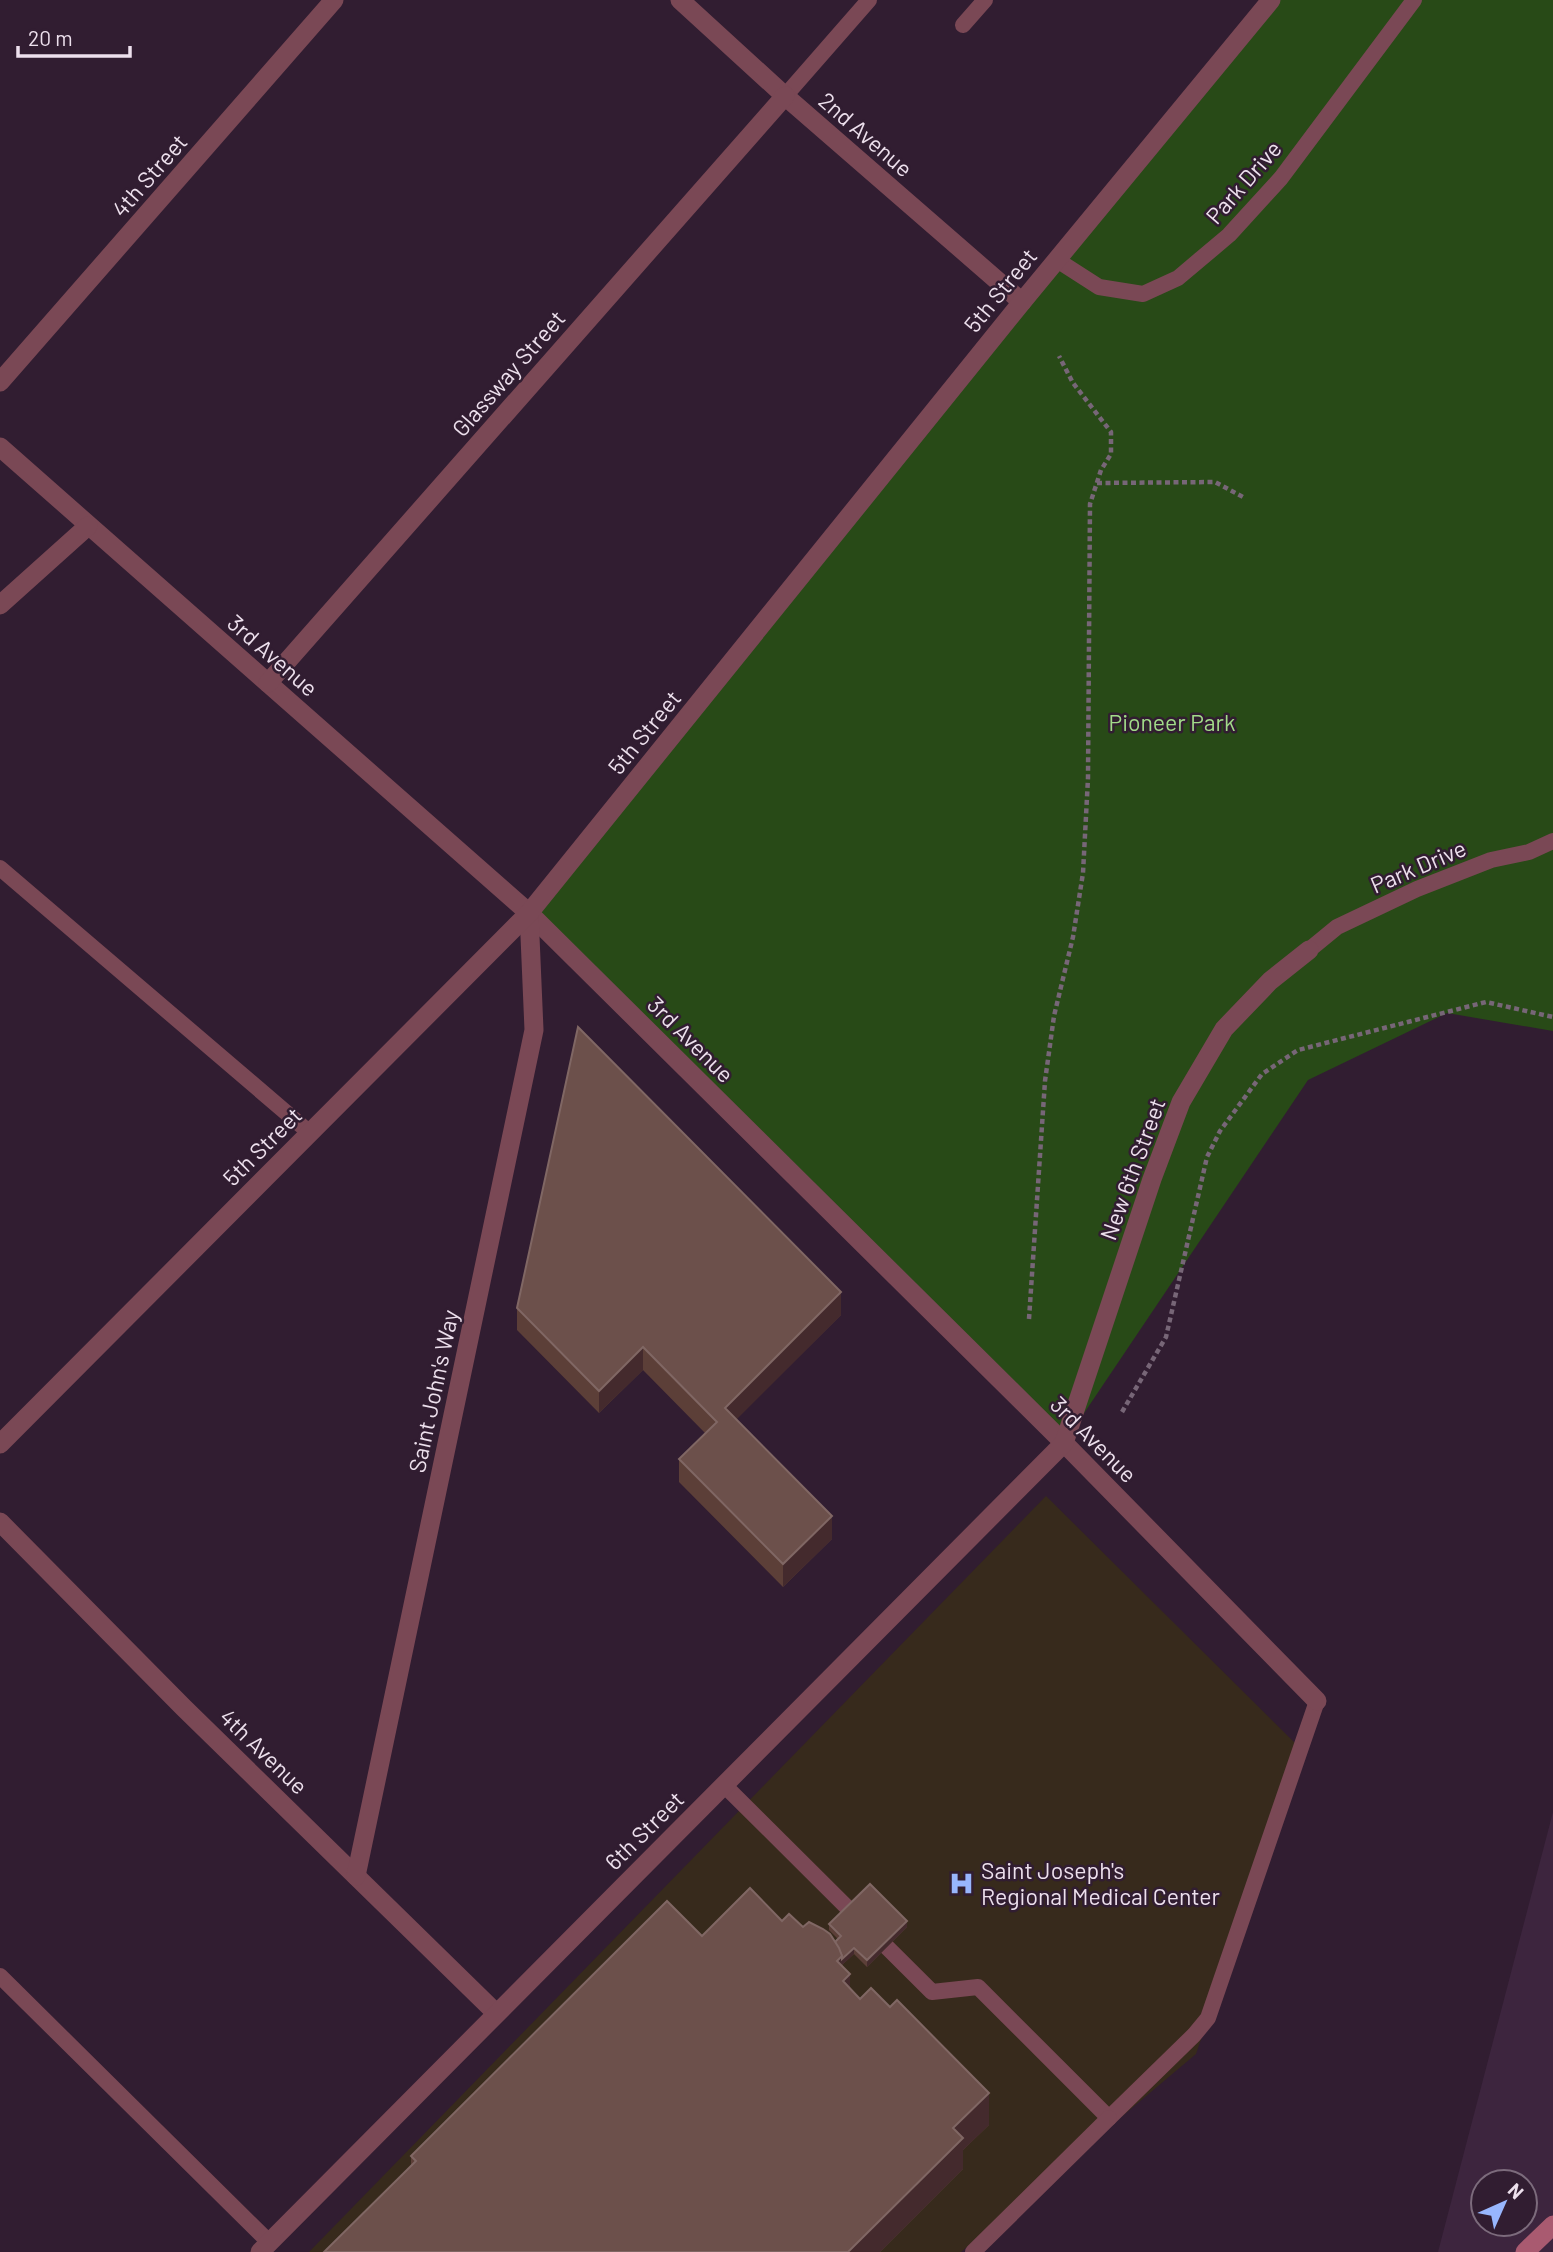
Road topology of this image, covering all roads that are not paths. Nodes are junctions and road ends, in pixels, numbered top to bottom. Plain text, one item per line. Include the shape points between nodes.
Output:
1 (334, 0) edge
2 (680, 0) edge
3 (869, 0) edge
4 (985, 0) edge
5 (1271, 0) edge
6 (1414, 0) edge
7 (963, 25) dead end
8 (785, 96) junction
9 (1056, 260) junction
10 (1021, 302) junction
11 (0, 382) edge
12 (0, 447) edge
13 (88, 526) junction
14 (0, 605) edge
15 (268, 683) junction
16 (1553, 841) edge
17 (0, 868) edge
18 (529, 913) junction
19 (1308, 950) joint
20 (310, 1133) junction
21 (1064, 1443) junction
22 (0, 1444) edge
23 (0, 1522) edge
24 (1317, 1701) joint
25 (724, 1785) junction
26 (356, 1876) junction
27 (0, 1976) edge
28 (496, 2013) junction
29 (1109, 2118) junction
30 (1553, 2225) edge
31 (265, 2248) edge
32 (973, 2252) edge
33 (1525, 2252) edge

1 - 11 street, 4th Street
2 - 8 street, 2nd Avenue
3 - 8 lane
4 - 7 lane
5 - 9 street, 5th Street
6 - 9 lane, Park Drive via 1281,178 1228,235 1178,278 1143,295 1099,287
8 - 10 street, 2nd Avenue
8 - 15 street, Glassway Street
9 - 10 street, 5th Street
10 - 18 street, 5th Street
12 - 13 street, 3rd Avenue
13 - 14 street
13 - 15 street, 3rd Avenue
15 - 18 street, 3rd Avenue
16 - 19 lane, Park Drive via 1417,889 1337,927
17 - 20 lane
18 - 20 street, 5th Street
18 - 21 street, 3rd Avenue
18 - 26 street, Saint John's Way via 534,1030
19 - 21 street, New 6th Street via 1224,1028 1181,1102
20 - 22 street, 5th Street
21 - 24 street, 3rd Avenue
21 - 25 street, 6th Street
23 - 26 street, 4th Avenue
24 - 29 lane via 1208,2018
25 - 28 street, 6th Street
25 - 29 lane via 932,1992 978,1987
26 - 28 street, 4th Avenue
27 - 31 lane
28 - 31 street, 6th Street
29 - 32 lane
30 - 33 main road

